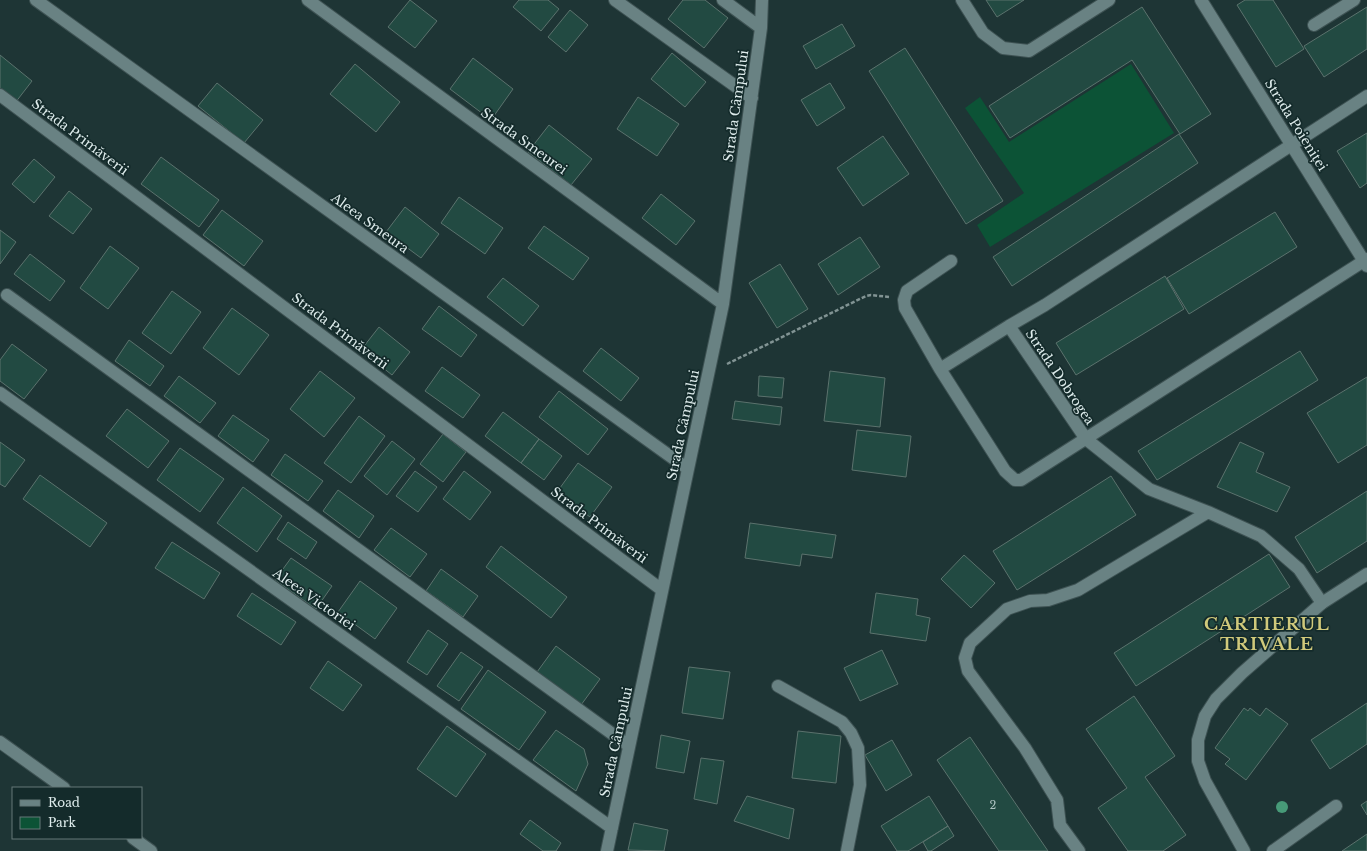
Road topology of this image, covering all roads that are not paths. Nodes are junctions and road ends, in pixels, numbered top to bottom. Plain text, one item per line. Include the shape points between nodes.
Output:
1 (36, 0) edge
2 (308, 0) edge
3 (614, 0) edge
4 (723, 0) edge
5 (762, 0) edge
6 (1110, 0) edge
7 (1201, 0) edge
8 (1354, 0) edge
9 (965, 5) edge
10 (1314, 25) dead end
11 (761, 28) junction
12 (0, 95) edge
13 (1367, 96) edge
14 (752, 98) junction
15 (1292, 144) junction
16 (951, 261) dead end
17 (1366, 262) edge
18 (7, 295) dead end
19 (723, 304) junction
20 (1009, 326) junction
21 (940, 369) junction
22 (0, 393) edge
23 (1086, 439) junction
24 (688, 469) junction
25 (1208, 512) junction
26 (1367, 574) edge
27 (662, 590) junction
28 (1322, 603) junction
29 (778, 686) dead end
30 (0, 742) edge
31 (629, 746) junction
32 (63, 787) edge
33 (1336, 806) dead end
34 (612, 828) junction
35 (134, 839) edge
36 (1240, 850) edge
37 (150, 851) edge
38 (607, 851) edge
39 (848, 851) edge
40 (1078, 851) edge
41 (1272, 851) edge

1 - 24 street, Aleea Smeura
2 - 19 street, Strada Smeurei
3 - 14 street
4 - 11 street
5 - 11 street, Strada Câmpului
6 - 9 street via 1029,51 1003,48 983,33
7 - 15 street, Strada Poieniței
8 - 10 street
11 - 14 street, Strada Câmpului
12 - 27 street, Strada Primăverii
13 - 15 street, Strada Dobrogea
14 - 19 street, Strada Câmpului
15 - 17 street, Strada Poieniței
15 - 20 street, Strada Dobrogea
16 - 21 street via 910,288 904,300 905,308
17 - 23 street
18 - 31 street
19 - 24 street, Strada Câmpului
20 - 21 street
20 - 23 street, Strada Dobrogea
21 - 23 street via 1004,472 1015,480 1026,478
22 - 34 street, Aleea Victoriei
23 - 25 street, Strada Dobrogea via 1149,489
24 - 27 street, Strada Câmpului
25 - 28 street, Strada Dobrogea via 1261,536 1299,569
25 - 40 street via 1078,590 1048,600 1030,601 1007,610 970,643 965,658 968,671 1025,748 1057,800 1060,825
26 - 28 street
27 - 31 street, Strada Câmpului
28 - 36 street via 1242,673 1216,699 1205,716 1198,740 1198,760 1205,781
29 - 39 street via 842,722 858,748 860,785
30 - 32 street
31 - 34 street, Strada Câmpului
33 - 41 street
34 - 38 street, Strada Câmpului
35 - 37 street

